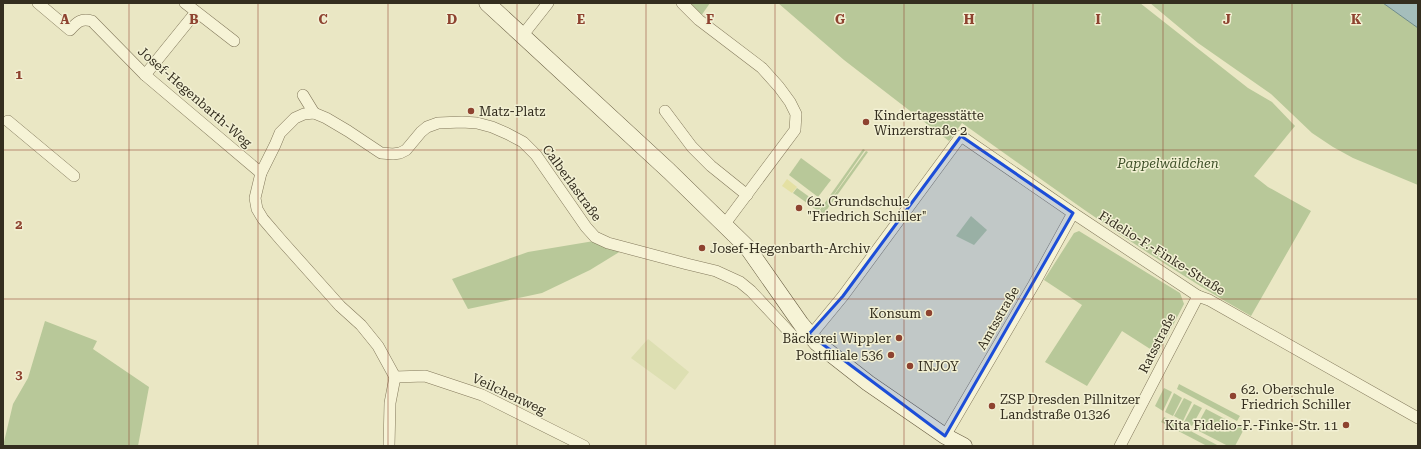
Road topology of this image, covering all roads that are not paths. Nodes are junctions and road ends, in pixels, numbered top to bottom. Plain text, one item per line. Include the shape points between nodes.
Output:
1 (38, 3) edge
2 (185, 3) edge
3 (487, 3) edge
4 (548, 3) edge
5 (682, 3) edge
6 (196, 12) junction
7 (522, 36) junction
8 (234, 41) dead end
9 (145, 75) junction
10 (303, 94) dead end
11 (664, 111) dead end
12 (314, 113) junction
13 (8, 121) dead end
14 (260, 173) junction
15 (74, 176) dead end
16 (747, 195) junction
17 (1073, 214) junction
18 (724, 225) junction
19 (1198, 296) junction
20 (809, 334) junction
21 (395, 377) junction
22 (1418, 418) edge
23 (945, 436) junction
24 (389, 446) edge
25 (584, 446) edge
26 (964, 446) edge
27 (1120, 446) edge

1 - 9 street, Josef-Hegenbarth-Weg via 70,30 81,20 92,21
2 - 6 street
3 - 7 main road
4 - 7 street
5 - 16 street via 699,20 762,68 780,87 796,114 795,130
6 - 8 street
6 - 9 street
7 - 18 main road
9 - 14 street, Josef-Hegenbarth-Weg
10 - 12 street
11 - 16 street via 692,147
12 - 14 street via 295,118 286,126
12 - 20 street, Calberlastraße via 381,152 393,154 406,150 421,132 438,123 477,123 508,134 523,142 536,155 595,236 608,243 724,274 751,291 793,336 804,338
13 - 15 street
14 - 21 street via 255,198 257,209 263,219 340,306 361,325 382,352
16 - 18 street
17 - 19 street, Fidelio-F.-Finke-Straße
17 - 20 street, Fidelio-F.-Finke-Straße via 961,136 843,296
17 - 23 street, Amtsstraße
18 - 20 main road via 747,247
19 - 22 street, Fidelio-F.-Finke-Straße
19 - 27 street, Ratsstraße
20 - 23 main road via 826,351
21 - 24 street via 390,403
21 - 25 street, Veilchenweg via 425,376 482,395
23 - 26 main road

